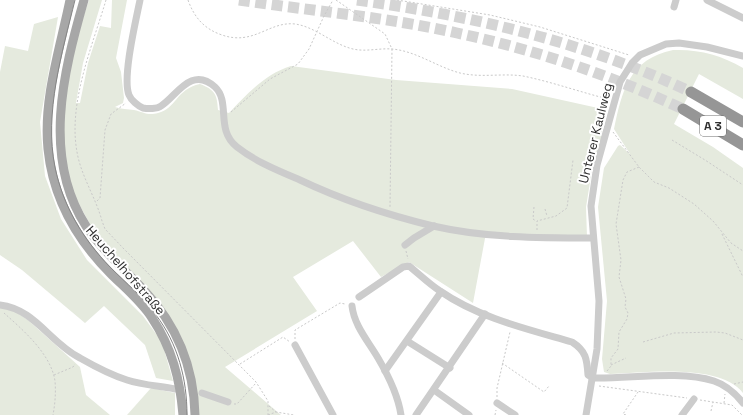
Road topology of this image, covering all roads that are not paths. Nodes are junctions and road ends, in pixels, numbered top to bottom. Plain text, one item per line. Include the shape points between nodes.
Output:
1 (70, 0) edge
2 (84, 0) edge
3 (140, 0) edge
4 (676, 0) edge
5 (707, 0) edge
6 (674, 7) dead end
7 (743, 18) edge
8 (743, 56) edge
9 (691, 92) tunnel mouth
10 (683, 109) tunnel mouth
11 (743, 122) edge
12 (743, 145) edge
13 (434, 226) junction
14 (593, 238) junction
15 (405, 245) road end
16 (441, 292) junction
17 (359, 297) dead end
18 (0, 305) edge
19 (352, 306) dead end
20 (485, 314) junction
21 (407, 341) junction
22 (294, 345) dead end
23 (450, 368) junction
24 (385, 371) junction
25 (593, 382) junction
26 (175, 389) dead end
27 (434, 390) junction
28 (202, 393) dead end
29 (694, 399) road end
30 (228, 402) dead end
31 (497, 403) road end
32 (743, 403) edge
33 (183, 415) edge
34 (195, 415) edge
35 (333, 415) edge
36 (401, 415) edge
37 (416, 415) edge
38 (469, 415) edge
39 (515, 415) edge
40 (586, 415) edge
41 (682, 415) edge

1 - 33 main road, Heuchelhofstraße via 53,75 47,122 52,177 68,217 78,234 93,255 139,301 161,332 176,367
2 - 34 main road, Heuchelhofstraße via 64,81 60,128 66,179 86,226 103,248 153,300 172,326 188,364
3 - 13 street via 127,72 129,95 142,108 161,106 180,86 197,80 207,82 219,92 224,128 228,137 236,147 253,158 350,201
4 - 6 street
5 - 7 street
8 - 14 street, Unterer Kaulweg via 679,43 656,47 637,58 626,71 614,101 593,189
9 - 11 highway, A 3
10 - 12 highway, A 3
13 - 14 street via 484,234 538,238
13 - 15 street
14 - 25 street, Unterer Kaulweg via 599,301
16 - 17 street via 409,266
16 - 20 street
16 - 21 street
18 - 26 street via 14,307 32,318 59,344 80,358 127,380
19 - 24 street via 353,317
20 - 23 street
20 - 25 street via 511,325 580,346 588,361 588,375
21 - 23 street
21 - 24 street
22 - 35 street
23 - 27 street
24 - 36 street
25 - 32 street via 606,378 668,376 702,379 726,386
25 - 40 street, Unterer Kaulweg
27 - 37 street
27 - 38 street
28 - 30 street
29 - 41 street
31 - 39 street

